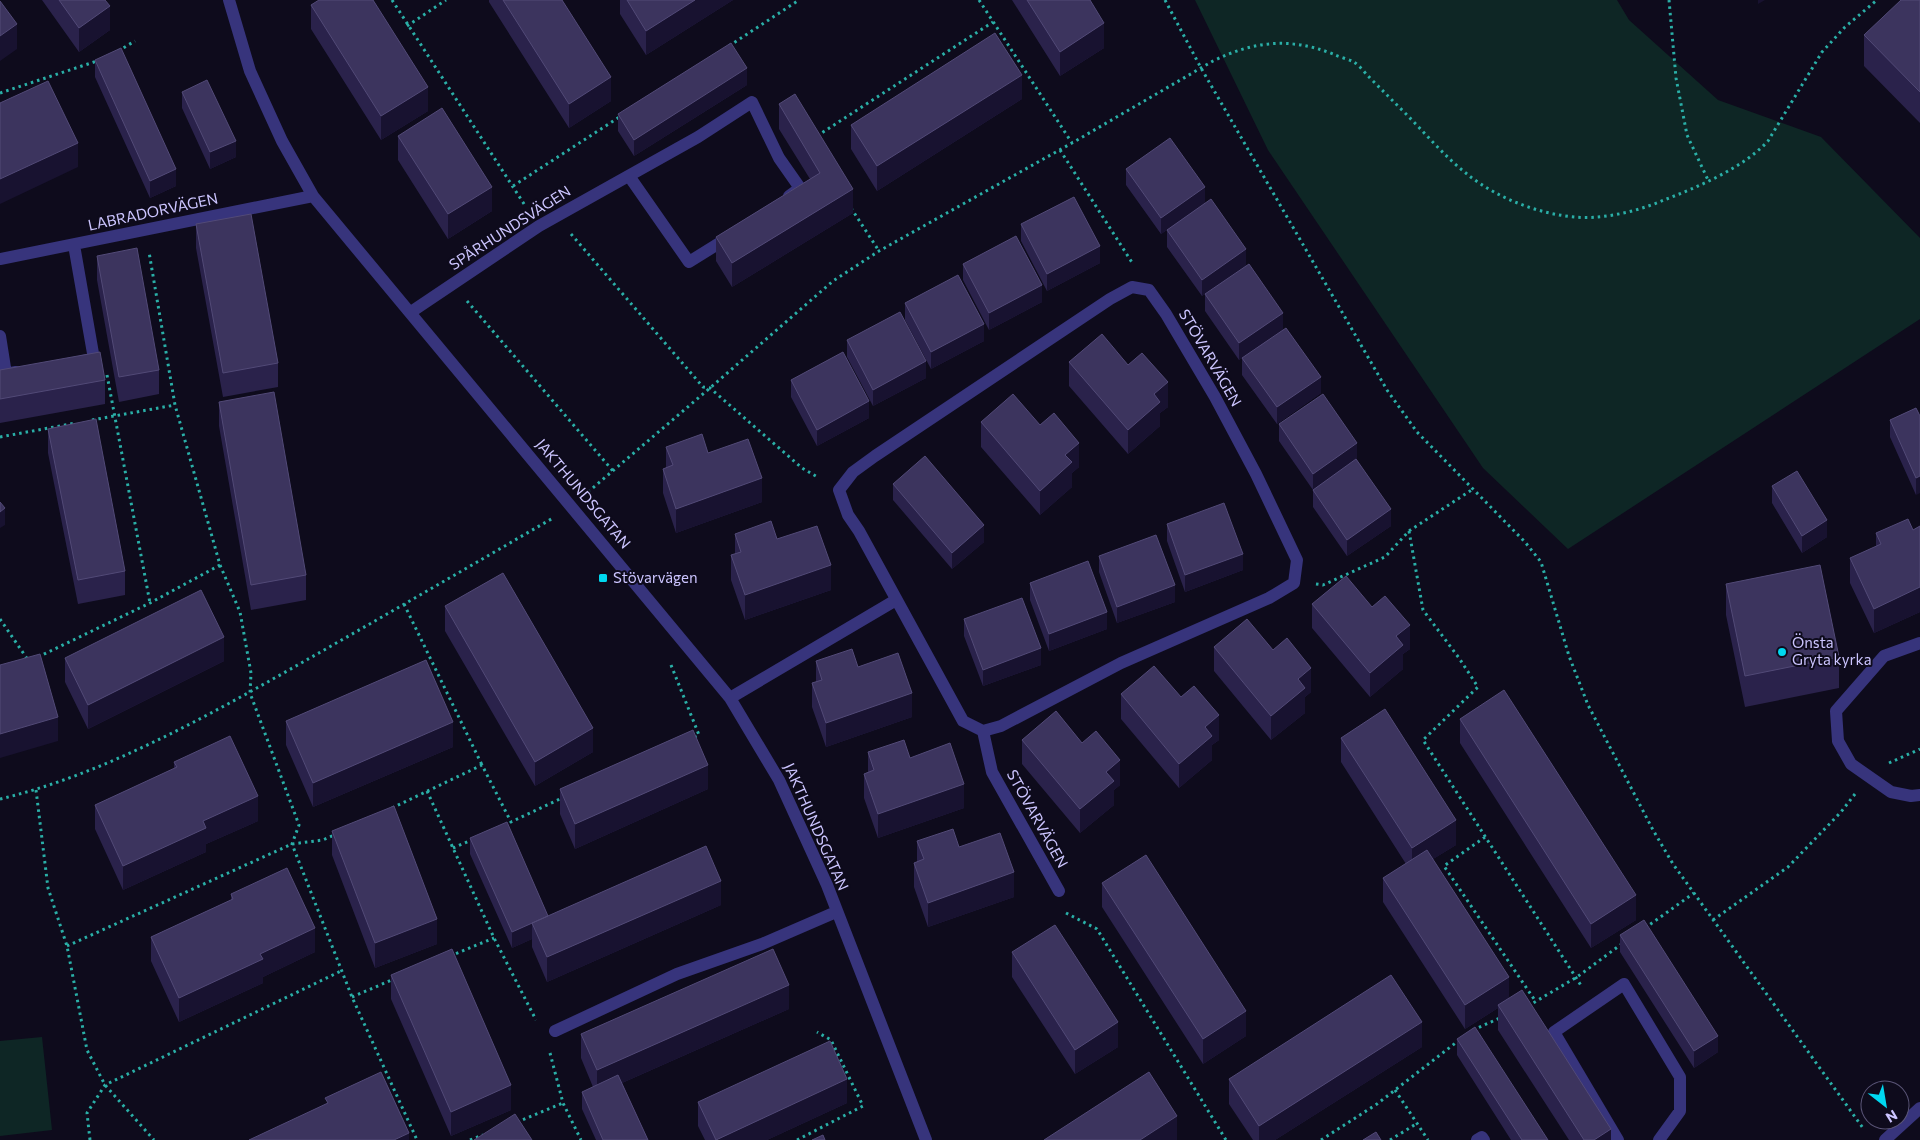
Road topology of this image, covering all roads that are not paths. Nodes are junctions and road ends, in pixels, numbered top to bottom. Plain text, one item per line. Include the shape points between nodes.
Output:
1 (229, 0) edge
2 (629, 176) junction
3 (313, 196) junction
4 (776, 205) edge
5 (737, 232) edge
6 (74, 245) junction
7 (0, 259) edge
8 (412, 312) junction
9 (0, 336) edge
10 (74, 363) edge
11 (26, 371) edge
12 (896, 600) junction
13 (1920, 642) edge
14 (730, 698) junction
15 (983, 731) junction
16 (1920, 795) edge
17 (1059, 892) road end
18 (836, 912) junction
19 (555, 1031) road end
20 (1920, 1108) edge
21 (926, 1140) edge
22 (1478, 1140) edge
23 (1484, 1140) edge
24 (1618, 1140) edge
25 (1659, 1140) edge
26 (1885, 1140) edge

1 - 3 street, JAKTHUNDSGATAN via 250,71 282,141
2 - 4 street, SPÅRHUNDSVÄGEN via 698,138 752,102 779,158 800,188
2 - 5 street via 689,262
2 - 8 street, SPÅRHUNDSVÄGEN via 539,226
3 - 6 street, LABRADORVÄGEN
3 - 8 street, JAKTHUNDSGATAN
6 - 7 street, LABRADORVÄGEN
6 - 10 street via 94,360
8 - 14 street, JAKTHUNDSGATAN
9 - 11 street via 6,374
12 - 14 street
12 - 15 street via 964,721
12 - 15 street, STÖVARVÄGEN via 848,515 839,490 853,472 1110,299 1132,287 1149,290 1215,397 1256,474 1297,560 1294,583 1270,598 1121,663 1001,726
13 - 16 street via 1884,656 1836,711 1838,741 1851,764 1891,792
14 - 18 street, JAKTHUNDSGATAN via 779,780
15 - 17 street, STÖVARVÄGEN via 992,772
18 - 19 street via 762,944 677,974
18 - 21 street, JAKTHUNDSGATAN
20 - 26 street
22 - 23 street via 1482,1137
24 - 25 street via 1554,1032 1624,984 1680,1077 1680,1111

